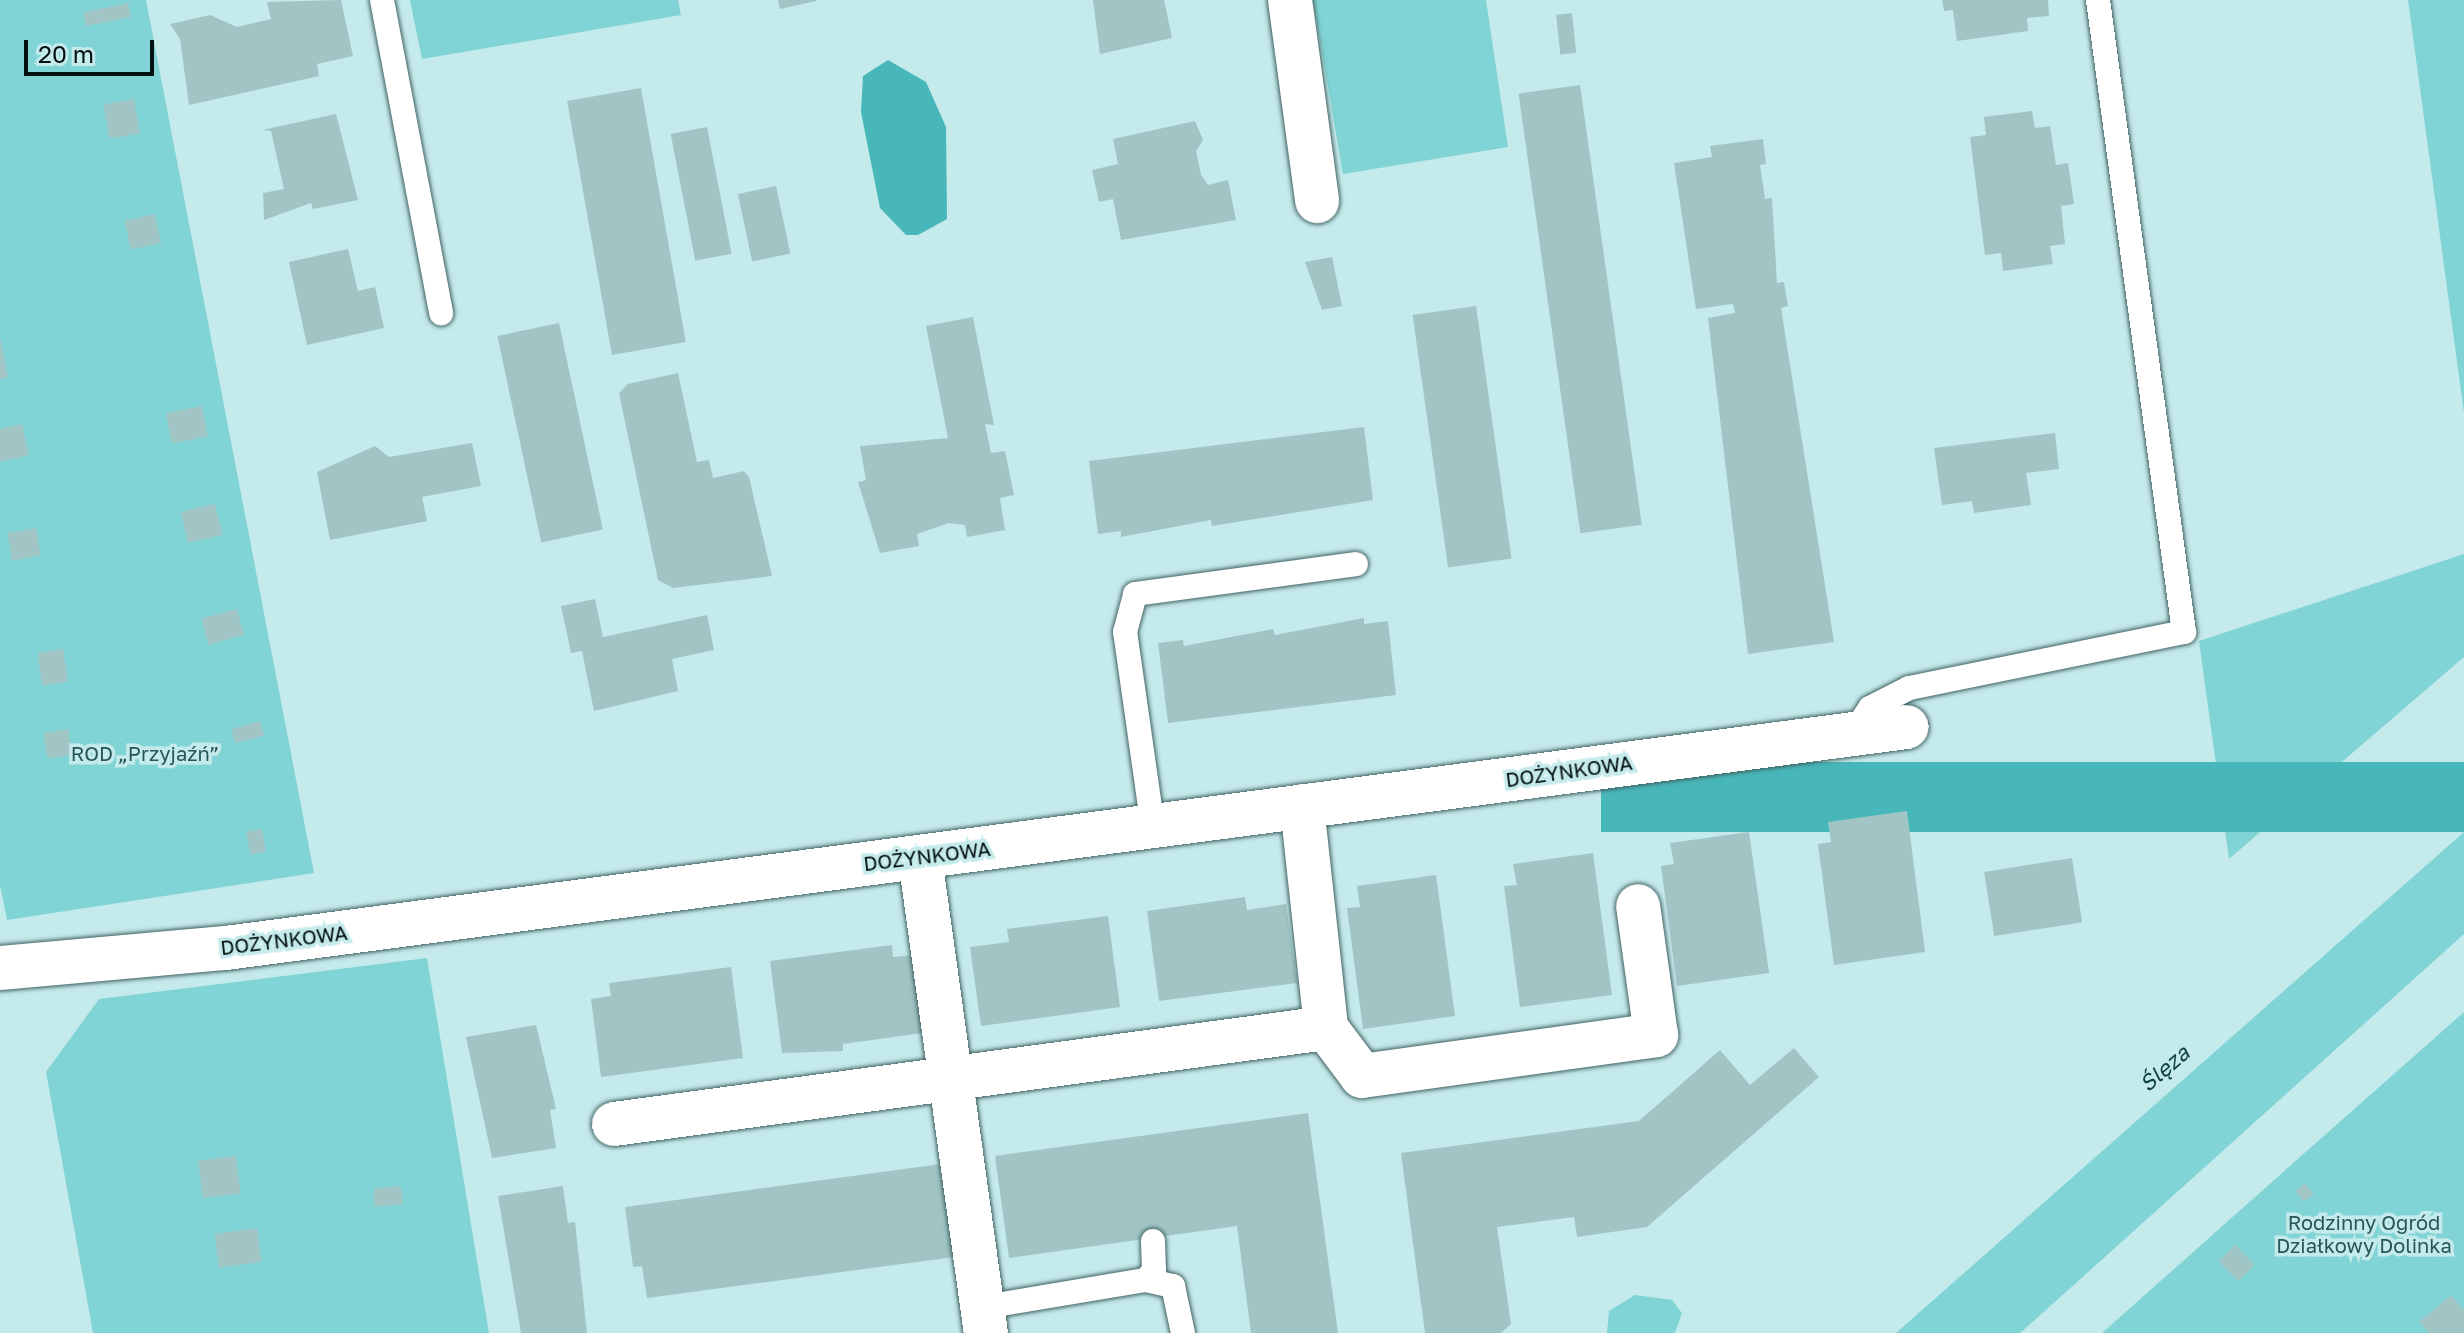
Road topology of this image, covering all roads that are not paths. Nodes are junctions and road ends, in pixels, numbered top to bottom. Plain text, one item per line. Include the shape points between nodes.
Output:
1 (382, 0) edge
2 (1290, 0) edge
3 (2098, 0) edge
4 (1317, 201) dead end
5 (441, 313) dead end
6 (1356, 564) dead end
7 (1907, 727) dead end
8 (1853, 734) junction
9 (1302, 806) junction
10 (1153, 828) junction
11 (920, 858) junction
12 (1638, 906) dead end
13 (0, 968) edge
14 (1326, 1028) junction
15 (954, 1081) junction
16 (614, 1124) dead end
17 (1153, 1241) dead end
18 (1146, 1280) junction
19 (985, 1320) edge
20 (1183, 1333) edge

1 - 5 lane
2 - 4 street
3 - 8 lane via 2184,632 1909,688 1870,708
6 - 10 lane via 1135,594 1125,632
7 - 8 street, DOŻYNKOWA
8 - 9 street, DOŻYNKOWA
9 - 10 street, DOŻYNKOWA
9 - 14 street
10 - 11 street, DOŻYNKOWA
11 - 13 street, DOŻYNKOWA via 226,948
11 - 15 street
12 - 14 street via 1656,1035 1362,1076
14 - 15 street
15 - 16 street
15 - 19 street
17 - 18 lane via 1154,1270
18 - 19 lane
18 - 20 lane via 1173,1286

